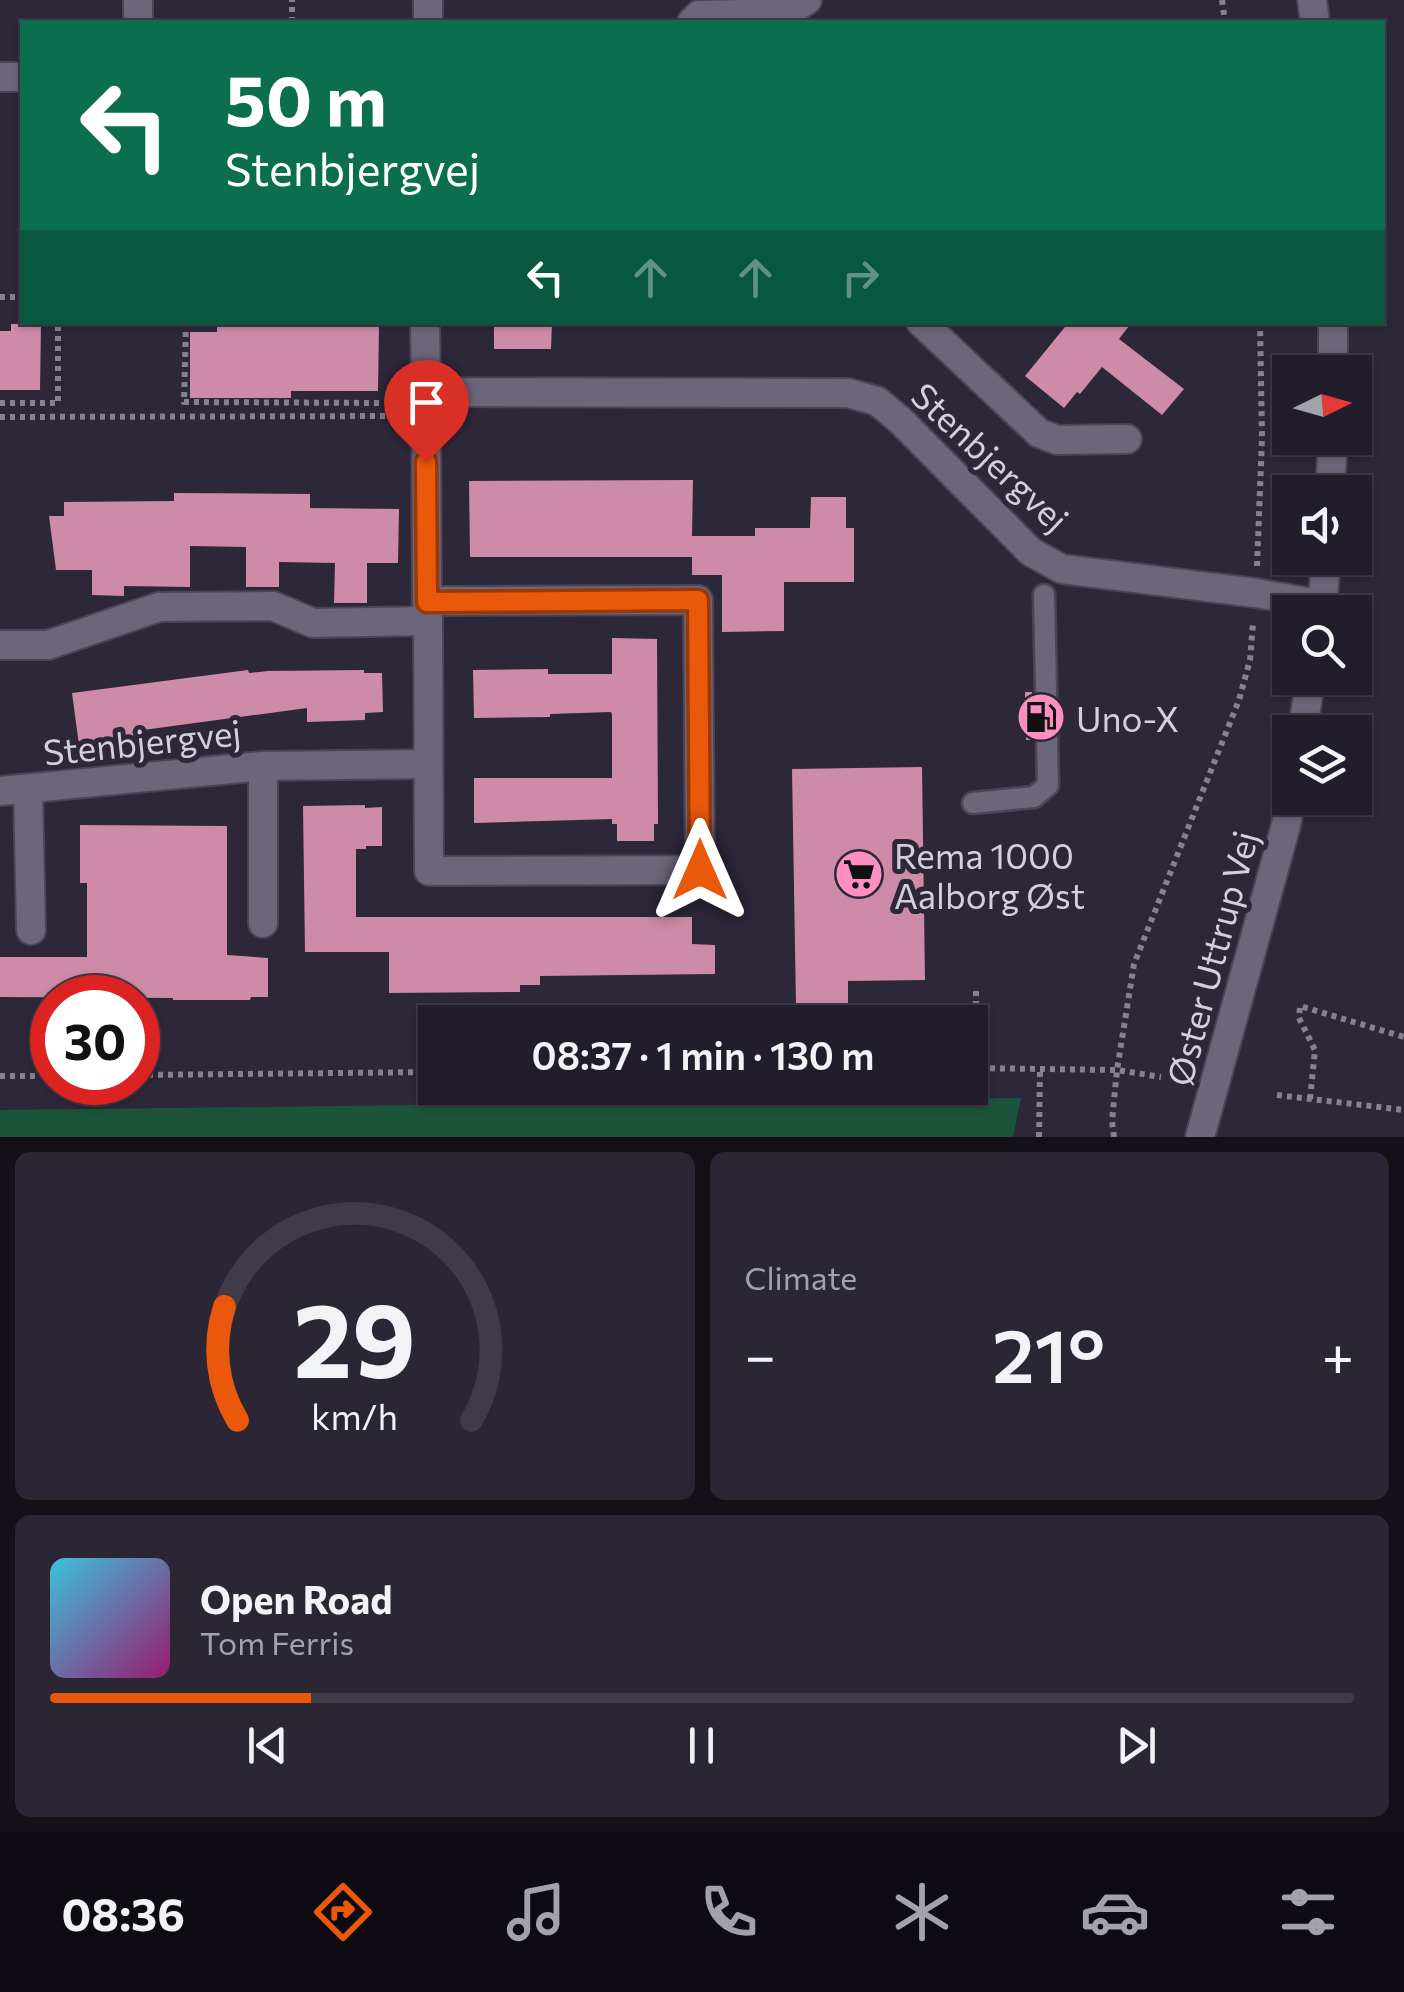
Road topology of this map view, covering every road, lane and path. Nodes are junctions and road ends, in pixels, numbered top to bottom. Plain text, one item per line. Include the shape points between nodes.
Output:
1 (808, 0) edge
2 (694, 20) edge
3 (58, 325) edge
4 (186, 325) edge
5 (425, 325) edge
6 (924, 325) edge
7 (1260, 325) edge
8 (1333, 325) edge
9 (1334, 355) edge
10 (426, 392) junction
11 (0, 403) edge
12 (382, 403) dead end
13 (0, 417) edge
14 (1127, 439) dead end
15 (1256, 594) junction
16 (1044, 595) dead end
17 (1272, 598) edge
18 (427, 612) junction
19 (0, 645) edge
20 (428, 764) junction
21 (263, 766) junction
22 (14, 790) edge
23 (973, 802) dead end
24 (1288, 815) edge
25 (263, 923) dead end
26 (30, 930) dead end
27 (976, 990) dead end
28 (976, 1005) edge
29 (1404, 1037) edge
30 (988, 1069) edge
31 (1040, 1070) junction
32 (1117, 1070) junction
33 (418, 1072) edge
34 (160, 1075) edge
35 (0, 1076) edge
36 (30, 1076) edge
37 (1161, 1077) dead end
38 (1277, 1095) dead end
39 (1310, 1099) junction
40 (1404, 1110) edge
41 (1039, 1137) edge
42 (1114, 1137) edge
43 (1200, 1137) edge

1 - 2 street via 787,13
3 - 11 path via 58,403
4 - 12 path via 184,402
5 - 10 street
6 - 14 street, Stenbjergvej via 1039,433 1057,440
7 - 15 path
8 - 9 street
10 - 13 path via 396,417
10 - 15 street, Stenbjergvej via 848,393 877,402 1032,552 1062,569
10 - 18 street
15 - 17 street, Stenbjergvej
15 - 32 path via 1250,660 1238,700 1134,964
16 - 23 lane via 1048,785 1034,797
18 - 19 street via 313,623 273,606 158,607 48,645
18 - 20 street
18 - 20 street via 698,600 700,870 429,871
20 - 21 street, Stenbjergvej
21 - 22 street, Stenbjergvej
21 - 25 street, Stenbjergvej
22 - 26 street, Stenbjergvej
24 - 43 street, Øster Uttrup Vej
27 - 28 path
29 - 39 path via 1300,1006 1298,1018 1314,1050
30 - 31 path
31 - 32 path
31 - 41 path
32 - 37 path
32 - 42 path
33 - 34 path
35 - 36 path
38 - 39 path
39 - 40 path

